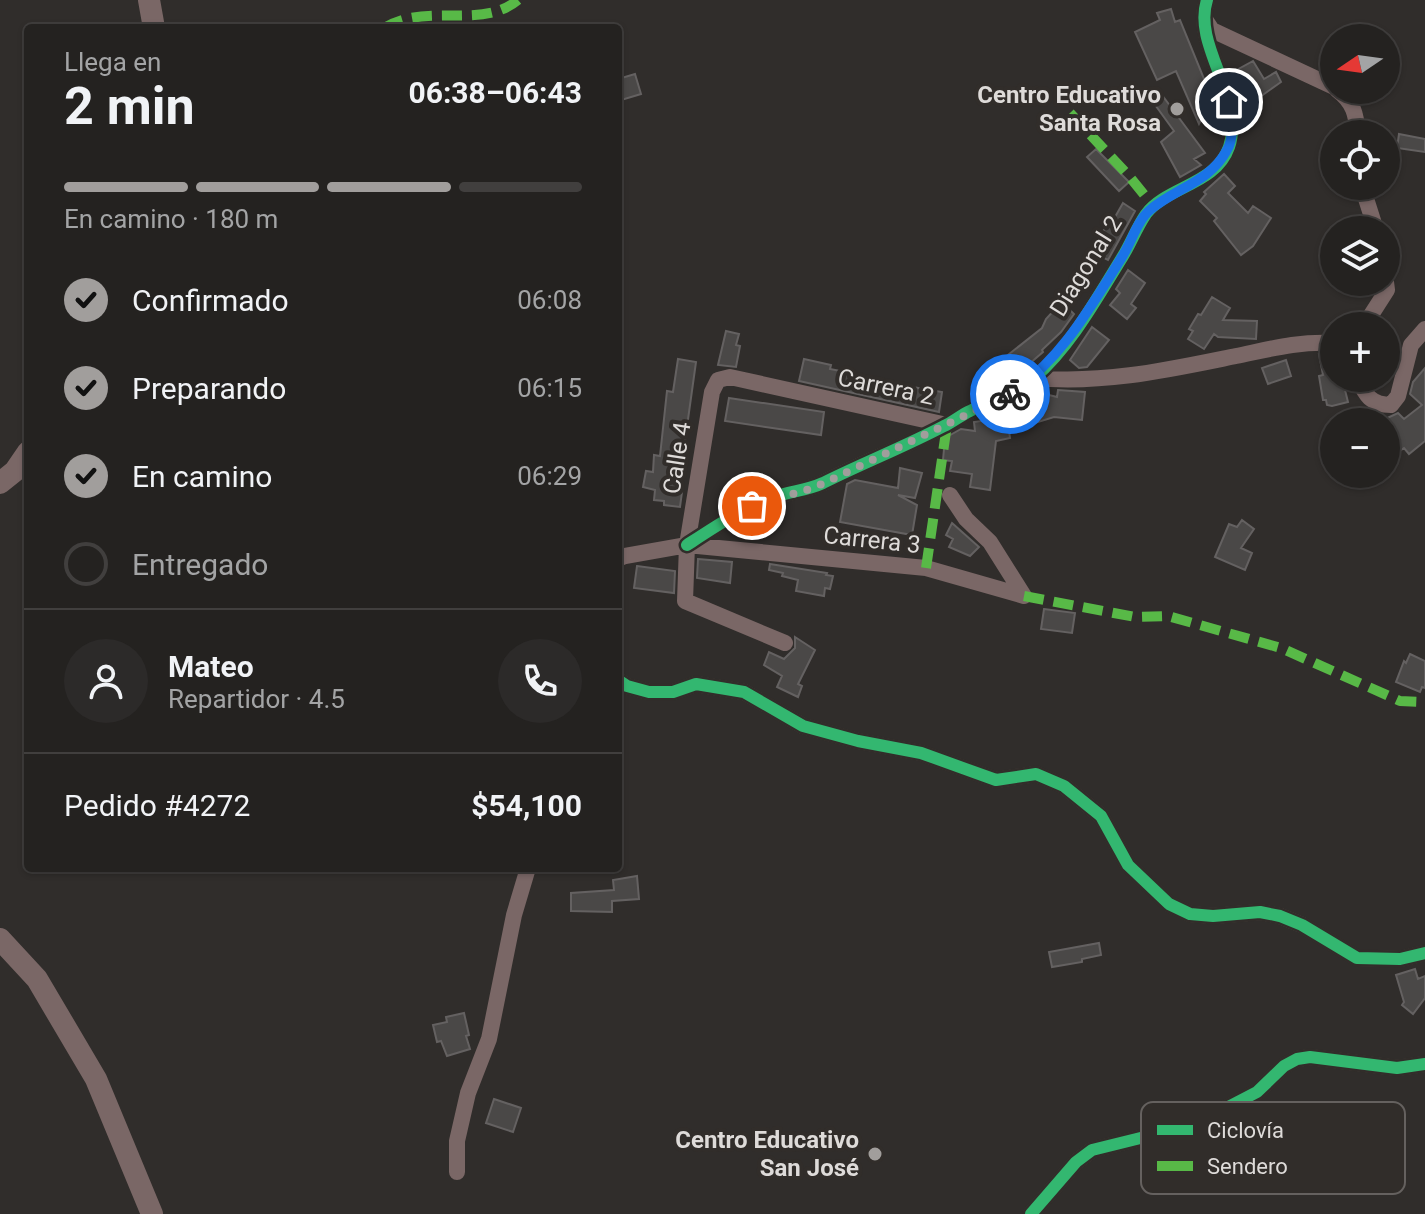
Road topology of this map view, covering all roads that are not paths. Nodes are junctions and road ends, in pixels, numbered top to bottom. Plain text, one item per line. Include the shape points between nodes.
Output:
1 (149, 0) edge
2 (1207, 0) edge
3 (1205, 19) junction
4 (153, 24) edge
5 (1320, 81) edge
6 (1425, 329) edge
7 (1320, 343) edge
8 (1034, 378) junction
9 (718, 380) joint
10 (1400, 388) edge
11 (1364, 392) edge
12 (1399, 392) edge
13 (947, 425) junction
14 (24, 458) edge
15 (0, 483) edge
16 (950, 495) dead end
17 (687, 545) junction
18 (622, 557) edge
19 (785, 643) dead end
20 (622, 683) edge
21 (527, 872) edge
22 (0, 939) edge
23 (1425, 953) edge
24 (1425, 1064) edge
25 (1238, 1102) edge
26 (1141, 1138) edge
27 (457, 1172) dead end
28 (152, 1214) edge
29 (1031, 1214) edge

1 - 4 main road
2 - 3 street, Diagonal 2
3 - 5 street via 1212,30
3 - 8 street, Diagonal 2 via 1229,102 1229,147 1198,182 1147,212 1080,325
6 - 10 street via 1411,345
7 - 8 street via 1295,342 1119,379
8 - 13 street, Carrera 2
9 - 13 street, Carrera 2 via 730,377
9 - 17 street, Calle 4
11 - 12 street via 1380,405 1391,405
13 - 17 street via 823,483 752,506
14 - 15 main road
16 - 17 street, Carrera 3 via 990,542 1024,596 926,568
17 - 18 street, Carrera 3
17 - 19 street, Calle 4 via 685,601
20 - 23 street via 649,692 673,692 696,684 744,692 803,726 921,753 996,780 1036,774 1064,786 1101,816 1128,865 1169,904 1190,914 1280,916 1357,958 1400,959
21 - 27 street via 489,1039 468,1093 457,1141
22 - 28 main road via 37,979 96,1079
24 - 25 street via 1397,1068 1297,1059
26 - 29 street via 1092,1150

